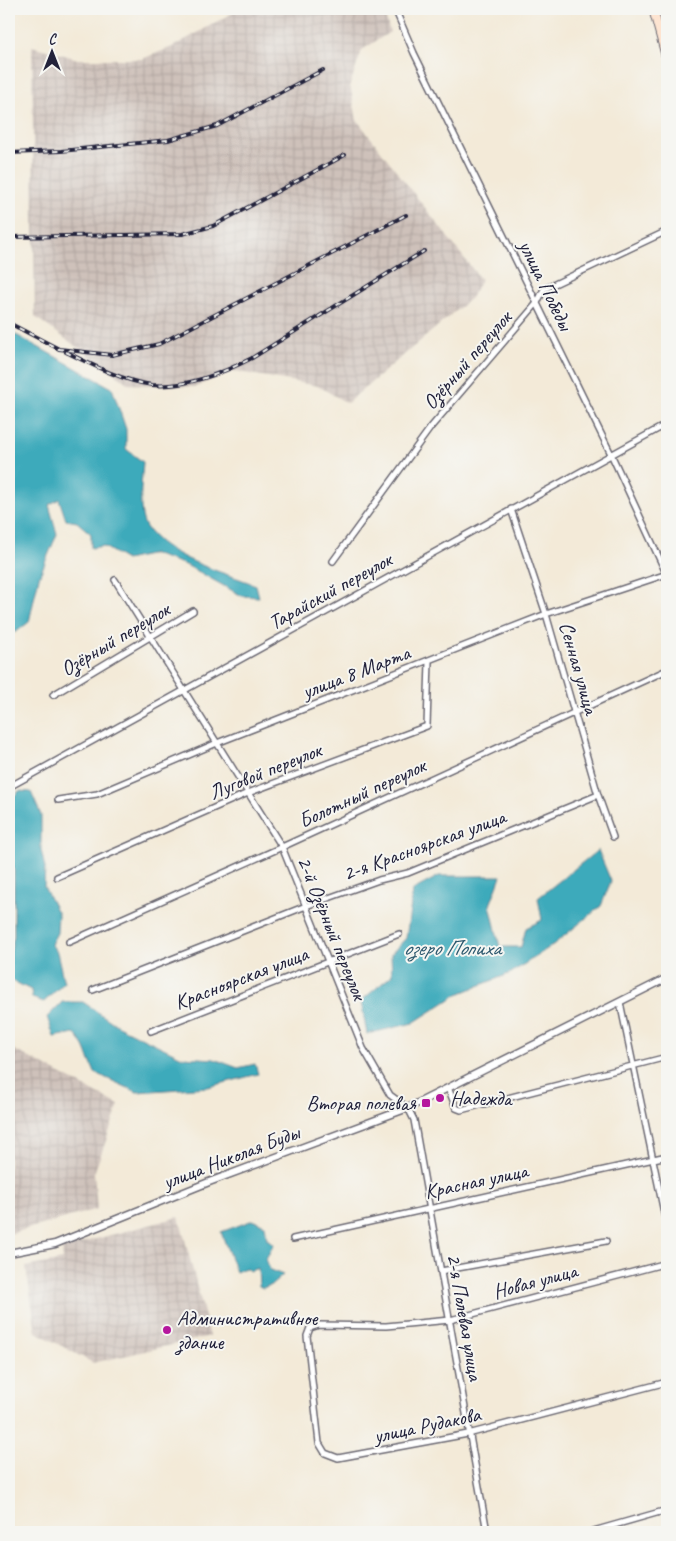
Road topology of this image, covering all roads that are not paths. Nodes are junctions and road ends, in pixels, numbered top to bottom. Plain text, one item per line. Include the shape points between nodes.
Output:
1 (394, 9) edge
2 (653, 9) edge
3 (667, 60) edge
4 (667, 231) edge
5 (537, 303) junction
6 (667, 424) edge
7 (611, 454) junction
8 (511, 509) junction
9 (333, 561) dead end
10 (666, 572) edge
11 (115, 580) dead end
12 (193, 611) dead end
13 (546, 614) junction
14 (151, 637) junction
15 (429, 662) junction
16 (667, 670) edge
17 (185, 689) junction
18 (53, 695) dead end
19 (575, 713) junction
20 (217, 743) junction
21 (9, 787) edge
22 (248, 793) junction
23 (598, 795) junction
24 (58, 800) dead end
25 (613, 837) dead end
26 (282, 847) junction
27 (57, 877) dead end
28 (306, 906) junction
29 (399, 934) dead end
30 (70, 942) dead end
31 (327, 962) junction
32 (667, 978) edge
33 (92, 990) dead end
34 (620, 1002) junction
35 (151, 1031) dead end
36 (667, 1057) edge
37 (635, 1065) junction
38 (449, 1090) junction
39 (408, 1108) junction
40 (667, 1156) edge
41 (653, 1160) junction
42 (430, 1208) junction
43 (667, 1226) edge
44 (293, 1239) dead end
45 (606, 1241) dead end
46 (9, 1253) edge
47 (667, 1264) edge
48 (441, 1271) junction
49 (450, 1320) junction
50 (319, 1325) joint
51 (667, 1382) edge
52 (468, 1434) junction
53 (667, 1510) edge
54 (487, 1532) edge
55 (590, 1532) edge

1 - 5 street, улица Победы
2 - 3 main road
4 - 5 street, Озёрный переулок via 550,285 541,293
5 - 7 street, улица Победы
5 - 9 street, Озёрный переулок via 431,427
6 - 7 street, Тарайский переулок
7 - 8 street, Тарайский переулок
7 - 10 street, улица Победы
8 - 13 street, Сенная улица
8 - 17 street, Тарайский переулок
10 - 13 street, улица 8 Марта
11 - 14 street, 2-й Озёрный переулок
12 - 14 street, Озёрный переулок
13 - 15 street, улица 8 Марта
13 - 19 street, Сенная улица
14 - 17 street, 2-й Озёрный переулок
14 - 18 street, Озёрный переулок
15 - 20 street, улица 8 Марта
15 - 22 street, Луговой переулок via 427,726
16 - 19 street, Болотный переулок
17 - 20 street, 2-й Озёрный переулок
17 - 21 street, Тарайский переулок
19 - 23 street, Сенная улица
19 - 26 street, Болотный переулок
20 - 22 street, 2-й Озёрный переулок
20 - 24 street, улица 8 Марта via 97,794
22 - 26 street, 2-й Озёрный переулок
22 - 27 street, Луговой переулок
23 - 25 street, Сенная улица
23 - 28 street, 2-я Красноярская улица via 408,873
26 - 28 street, 2-й Озёрный переулок
26 - 30 street, Болотный переулок
28 - 31 street, 2-й Озёрный переулок
28 - 33 street, 2-я Красноярская улица
29 - 31 street, Красноярская улица
31 - 35 street, Красноярская улица
31 - 39 street, 2-й Озёрный переулок via 363,1048 390,1095
32 - 34 street, улица Николая Буды
34 - 37 street
34 - 38 street, улица Николая Буды
36 - 37 street
37 - 38 street via 461,1110 456,1108
37 - 41 street
38 - 39 street, улица Николая Буды
39 - 42 street, 2-я Полевая улица via 414,1120
39 - 46 street, улица Николая Буды via 55,1244
40 - 41 street, Красная улица
41 - 42 street, Красная улица
41 - 43 street
42 - 44 street, Красная улица
42 - 48 street, 2-я Полевая улица
45 - 48 street
47 - 49 street, Новая улица
48 - 49 street, 2-я Полевая улица
49 - 50 street, Новая улица via 386,1326
49 - 52 street, 2-я Полевая улица
50 - 52 street, улица Рудакова via 310,1328 307,1336 319,1443 325,1453 346,1458
51 - 52 street, улица Рудакова
52 - 54 street, 2-я Полевая улица
53 - 55 street

